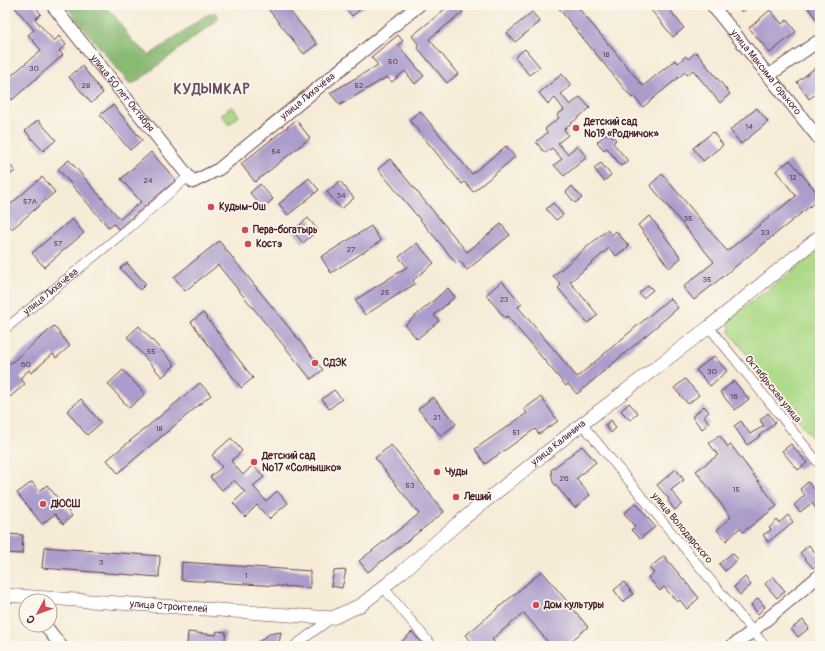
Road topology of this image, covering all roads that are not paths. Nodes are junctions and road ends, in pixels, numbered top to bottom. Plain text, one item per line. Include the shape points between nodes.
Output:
1 (52, 5) edge
2 (419, 5) edge
3 (712, 5) edge
4 (820, 40) edge
5 (768, 76) junction
6 (820, 140) edge
7 (191, 179) junction
8 (820, 236) edge
9 (709, 327) junction
10 (5, 330) edge
11 (582, 424) junction
12 (820, 465) edge
13 (820, 575) edge
14 (383, 587) junction
15 (5, 595) edge
16 (18, 597) edge
17 (58, 600) edge
18 (332, 618) junction
19 (753, 631) junction
20 (51, 633) edge
21 (61, 646) edge
22 (294, 646) edge
23 (432, 646) edge
24 (732, 646) edge
25 (765, 646) edge

1 - 7 street, улица 50 лет Октября
2 - 7 street, улица Лихачёва via 219,169
3 - 5 street, улица Максима Горького
4 - 5 street
5 - 6 street, улица Максима Горького
7 - 10 street, улица Лихачёва
8 - 9 main road, улица Калинина
9 - 11 main road, улица Калинина
9 - 12 street, Октябрьская улица
11 - 14 main road, улица Калинина
11 - 19 street, улица Володарского
13 - 19 street
14 - 18 main road, улица Калинина via 361,605
14 - 23 street
15 - 16 main road, улица Строителей
17 - 18 main road, улица Строителей
18 - 22 street, улица Калинина
19 - 24 street
19 - 25 street, улица Володарского
20 - 21 street

